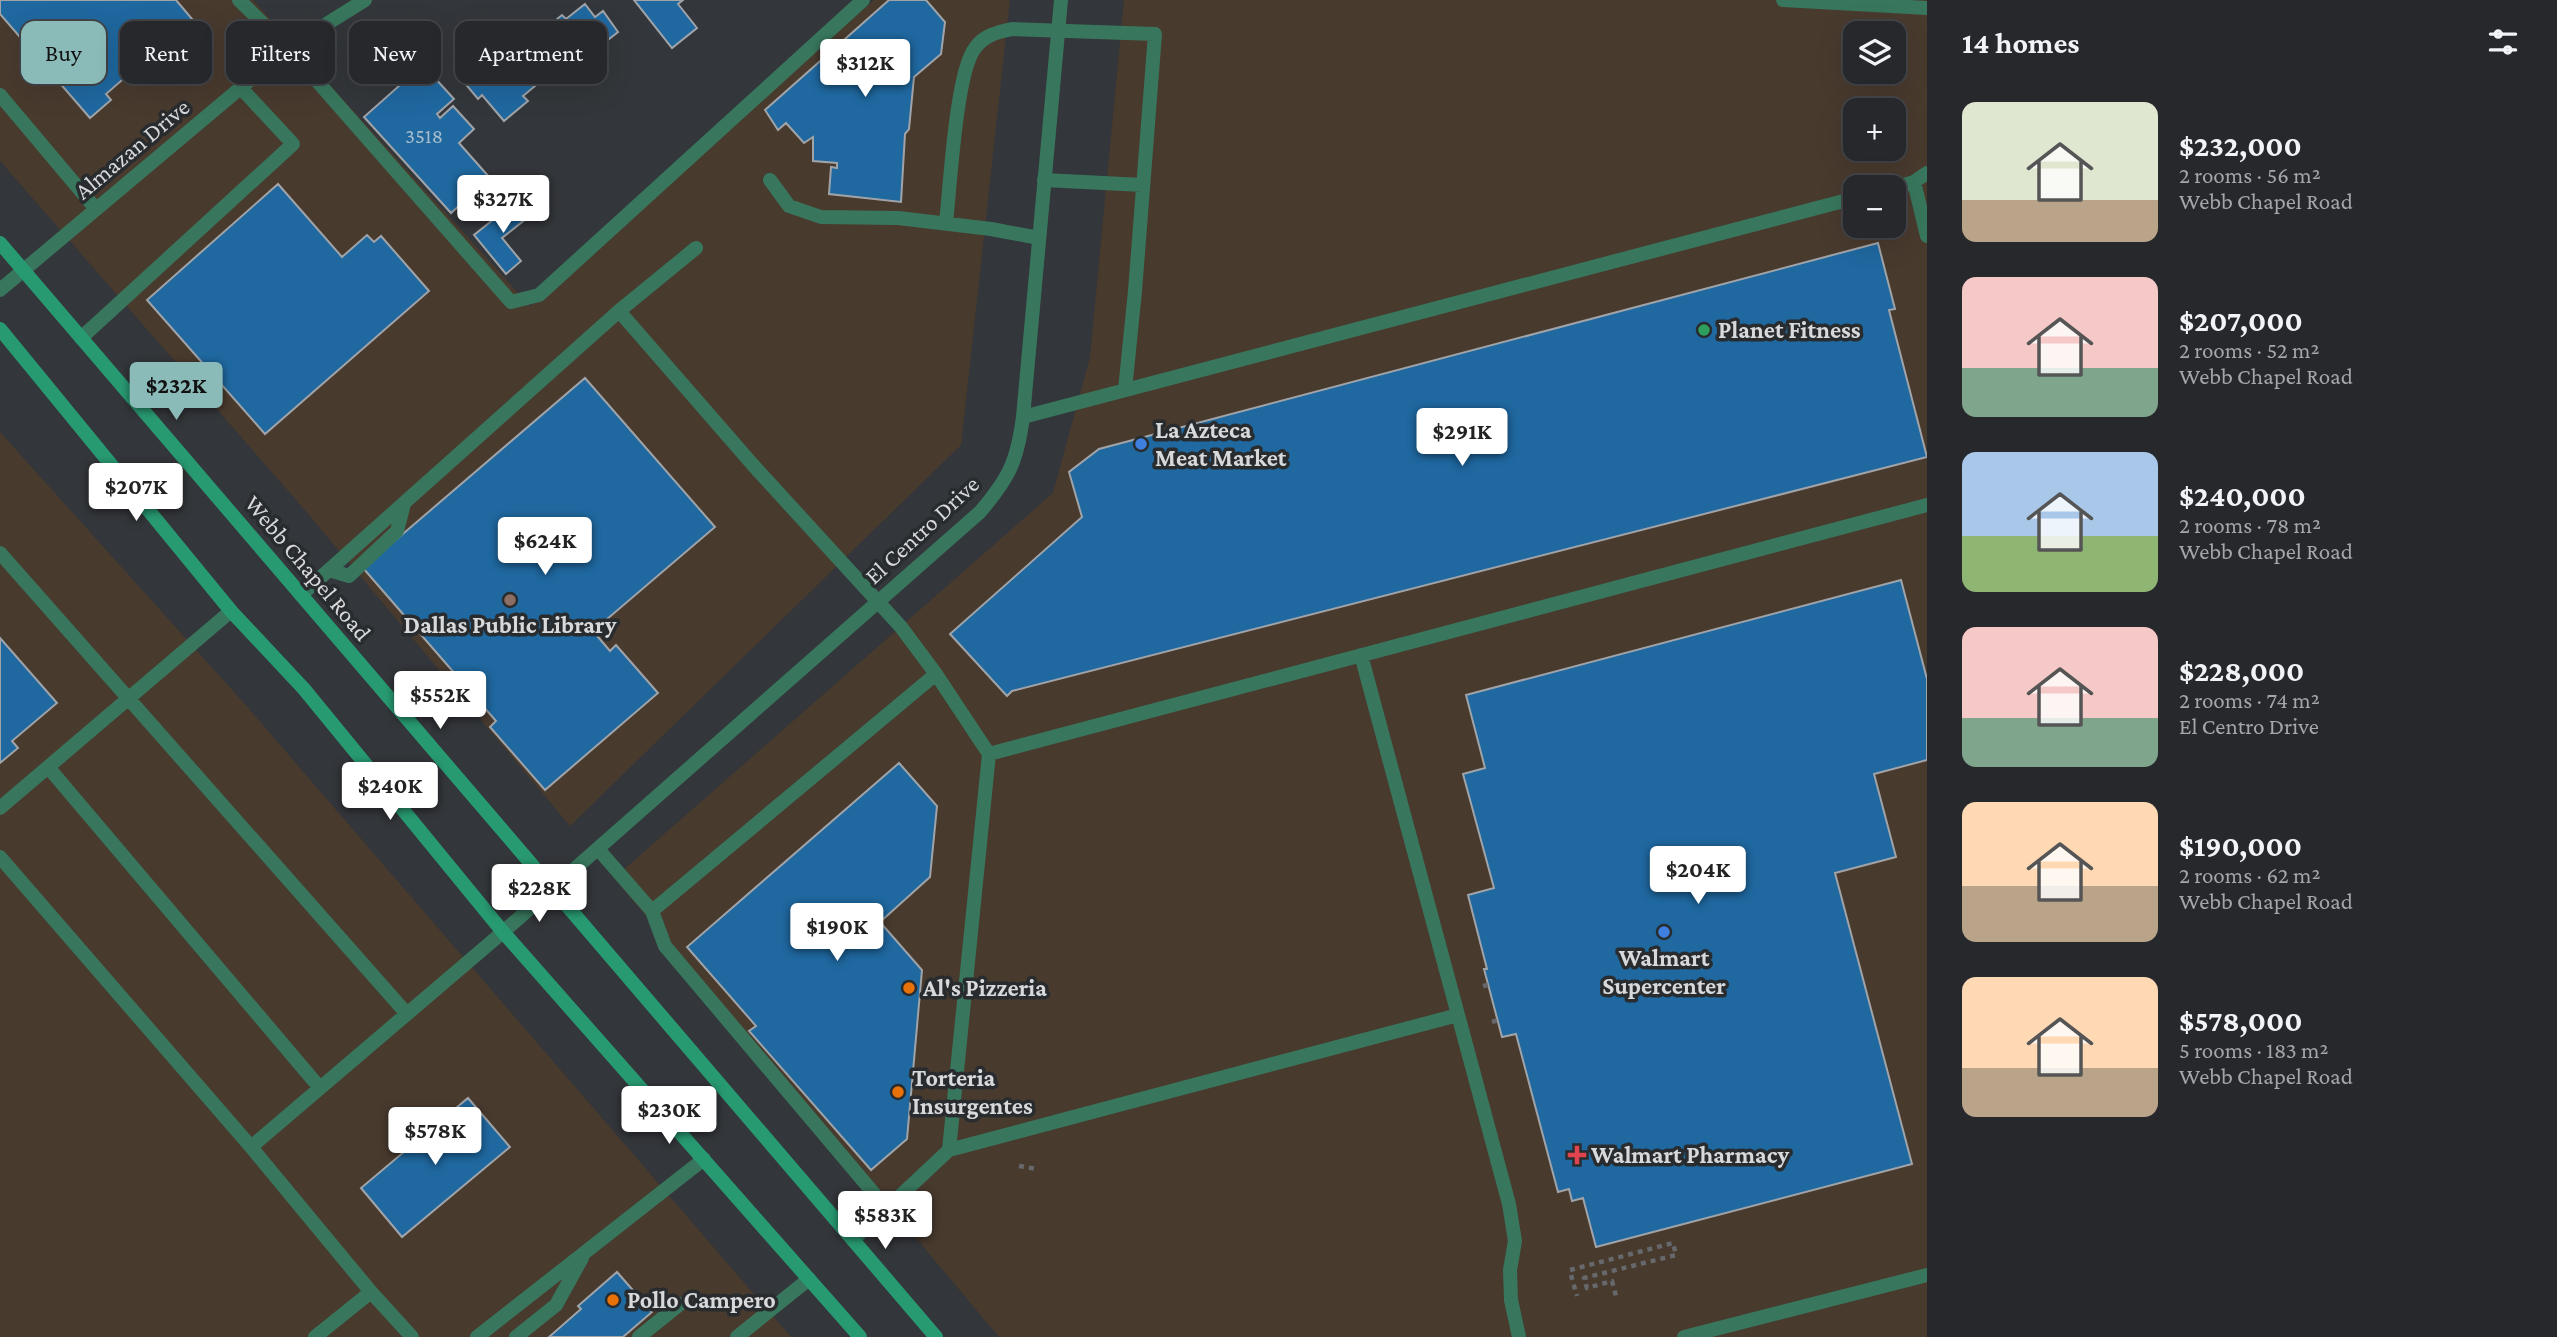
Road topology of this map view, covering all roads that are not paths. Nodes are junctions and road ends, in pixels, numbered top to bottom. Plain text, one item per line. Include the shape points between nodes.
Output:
1 (239, 0) edge
2 (365, 0) edge
3 (863, 0) edge
4 (1061, 0) edge
5 (1783, 0) edge
6 (1927, 8) edge
7 (260, 21) edge
8 (331, 21) edge
9 (1058, 31) junction
10 (244, 84) edge
11 (320, 84) edge
12 (240, 87) junction
13 (0, 95) edge
14 (1927, 173) edge
15 (770, 180) dead end
16 (1044, 180) junction
17 (1921, 183) edge
18 (1143, 185) junction
19 (1843, 201) edge
20 (96, 209) junction
21 (946, 223) junction
22 (1927, 236) edge
23 (1039, 237) junction
24 (0, 243) edge
25 (696, 248) dead end
26 (23, 270) junction
27 (0, 290) edge
28 (619, 311) junction
29 (0, 330) edge
30 (81, 338) junction
31 (1125, 390) junction
32 (1023, 417) junction
33 (1927, 505) edge
34 (0, 552) edge
35 (301, 596) junction
36 (878, 603) junction
37 (231, 611) junction
38 (1362, 655) junction
39 (936, 674) junction
40 (129, 699) junction
41 (989, 754) junction
42 (48, 767) junction
43 (0, 808) edge
44 (598, 849) junction
45 (0, 856) edge
46 (552, 890) junction
47 (652, 911) junction
48 (503, 932) junction
49 (407, 1014) junction
50 (1458, 1015) junction
51 (320, 1088) junction
52 (251, 1147) junction
53 (949, 1150) junction
54 (704, 1159) junction
55 (887, 1209) junction
56 (853, 1240) junction
57 (587, 1251) junction
58 (1927, 1275) edge
59 (809, 1279) junction
60 (371, 1292) junction
61 (680, 1304) dead end
62 (745, 1335) edge
63 (315, 1337) edge
64 (412, 1337) edge
65 (477, 1337) edge
66 (516, 1337) edge
67 (639, 1337) edge
68 (860, 1337) edge
69 (936, 1337) edge
70 (1520, 1337) edge
71 (1684, 1337) edge

1 - 7 street
2 - 8 street, Almazan Drive
3 - 11 street via 539,295 511,302
4 - 9 street, El Centro Drive
5 - 6 street
9 - 16 street, El Centro Drive
9 - 18 street via 1155,34
9 - 21 street via 1012,29 992,34 974,48 962,78
10 - 12 street, Almazan Drive
12 - 20 street, Almazan Drive
12 - 30 street via 293,144
13 - 20 street
14 - 17 street
15 - 21 street via 789,206 821,217
16 - 18 street
16 - 23 street, El Centro Drive
17 - 22 street
18 - 31 street
19 - 31 street
20 - 26 street, Almazan Drive
21 - 23 street
23 - 32 street, El Centro Drive
24 - 26 main road, Webb Chapel Road
25 - 28 street
26 - 27 street, Almazan Drive
26 - 30 main road, Webb Chapel Road
28 - 35 street
28 - 36 street
29 - 37 main road
30 - 35 main road, Webb Chapel Road
31 - 32 street
32 - 36 street, El Centro Drive via 1019,445 1004,483 980,512
33 - 38 street
34 - 40 street
35 - 46 main road, Webb Chapel Road
36 - 39 street
36 - 44 street, El Centro Drive
37 - 40 street
37 - 48 main road via 303,689
38 - 41 street
38 - 50 street
39 - 41 street
39 - 47 street
40 - 42 street
40 - 49 street
41 - 53 street
42 - 43 street
42 - 51 street
44 - 46 street, El Centro Drive
44 - 47 street
45 - 52 street
46 - 48 street, El Centro Drive
46 - 56 main road, Webb Chapel Road
47 - 55 street via 665,946
48 - 49 street, El Centro Drive
48 - 54 main road
49 - 51 street, El Centro Drive
50 - 53 street
50 - 70 street via 1509,1204 1515,1241 1511,1300
51 - 52 street, El Centro Drive
52 - 60 street
53 - 55 street
54 - 57 street
54 - 59 main road
55 - 56 street
56 - 69 main road, Webb Chapel Road
57 - 65 street
57 - 66 street via 556,1306
58 - 71 street
59 - 62 street
59 - 68 main road
60 - 63 street
60 - 64 street
61 - 67 street

